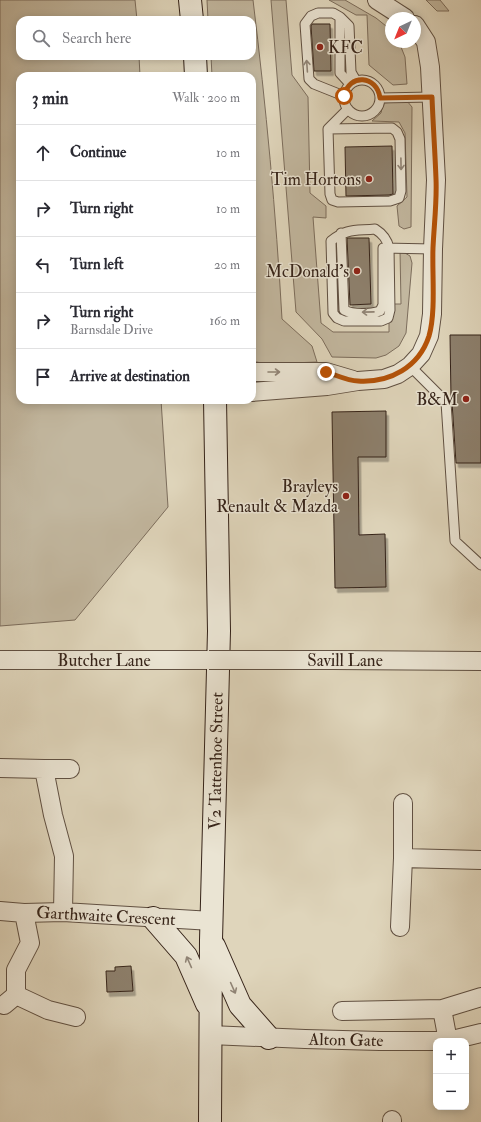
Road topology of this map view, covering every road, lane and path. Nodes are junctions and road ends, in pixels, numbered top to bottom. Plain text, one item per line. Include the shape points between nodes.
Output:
1 (190, 0) edge
2 (377, 0) edge
3 (396, 12) edge
4 (192, 16) edge
5 (421, 34) edge
6 (195, 60) edge
7 (196, 72) edge
8 (352, 82) junction
9 (344, 96) junction
10 (432, 97) junction
11 (380, 98) junction
12 (348, 109) junction
13 (328, 129) junction
14 (389, 248) junction
15 (433, 249) junction
16 (410, 366) junction
17 (256, 372) edge
18 (358, 381) junction
19 (256, 392) edge
20 (215, 404) edge
21 (481, 565) edge
22 (0, 660) edge
23 (208, 660) joint
24 (481, 661) edge
25 (0, 768) edge
26 (44, 769) junction
27 (70, 769) dead end
28 (403, 803) dead end
29 (403, 858) junction
30 (481, 860) edge
31 (0, 911) edge
32 (63, 912) junction
33 (24, 913) junction
34 (153, 918) junction
35 (400, 927) dead end
36 (212, 931) junction
37 (481, 998) edge
38 (442, 1009) junction
39 (210, 1011) junction
40 (342, 1011) dead end
41 (76, 1017) dead end
42 (481, 1033) edge
43 (210, 1035) junction
44 (269, 1038) junction
45 (447, 1038) edge
46 (460, 1038) edge
47 (433, 1041) edge
48 (210, 1122) edge

1 - 4 street
2 - 3 street
5 - 10 street via 426,42
6 - 7 street
8 - 9 lane
9 -> 8 lane via 314,84 309,79 305,24 311,16 318,13 333,14 340,18 340,73
8 - 11 lane via 367,80 379,92
9 - 12 lane
10 - 11 lane
10 - 15 street via 436,180
11 - 12 lane via 375,110 365,115 358,115
12 - 13 lane
13 -> 13 lane via 392,128 397,132 400,139 399,198 390,201 332,200
14 -> 14 lane via 388,318 381,321 344,321 337,318 333,313 331,241 346,231 375,230 382,233 388,241
14 - 15 lane
15 - 16 street via 429,336 421,354
16 - 18 street via 384,379
16 - 21 lane via 446,402 454,541
17 -> 18 street via 326,372
18 - 19 street
20 - 36 street, V2 Tattenhoe Street via 219,631
22 - 23 street, Butcher Lane
23 - 24 street, Savill Lane, bridge
25 - 26 street
26 - 27 street
26 - 32 street via 64,856
28 - 29 street
29 - 30 street
29 - 35 street
31 - 33 street, Garthwaite Crescent
32 - 33 street, Garthwaite Crescent
32 - 34 street, Garthwaite Crescent
33 - 41 street via 30,943 16,970 10,1000
34 - 36 street, Garthwaite Crescent
39 -> 34 street via 186,956
36 - 39 street, V2 Tattenhoe Street
36 -> 44 street via 240,1005
37 - 38 street
38 - 40 street
38 - 45 street
39 - 43 street, V2 Tattenhoe Street
42 - 46 street, Alton Gate
43 - 44 street, Alton Gate
43 - 48 street, V2 Tattenhoe Street
44 - 47 street, Alton Gate

